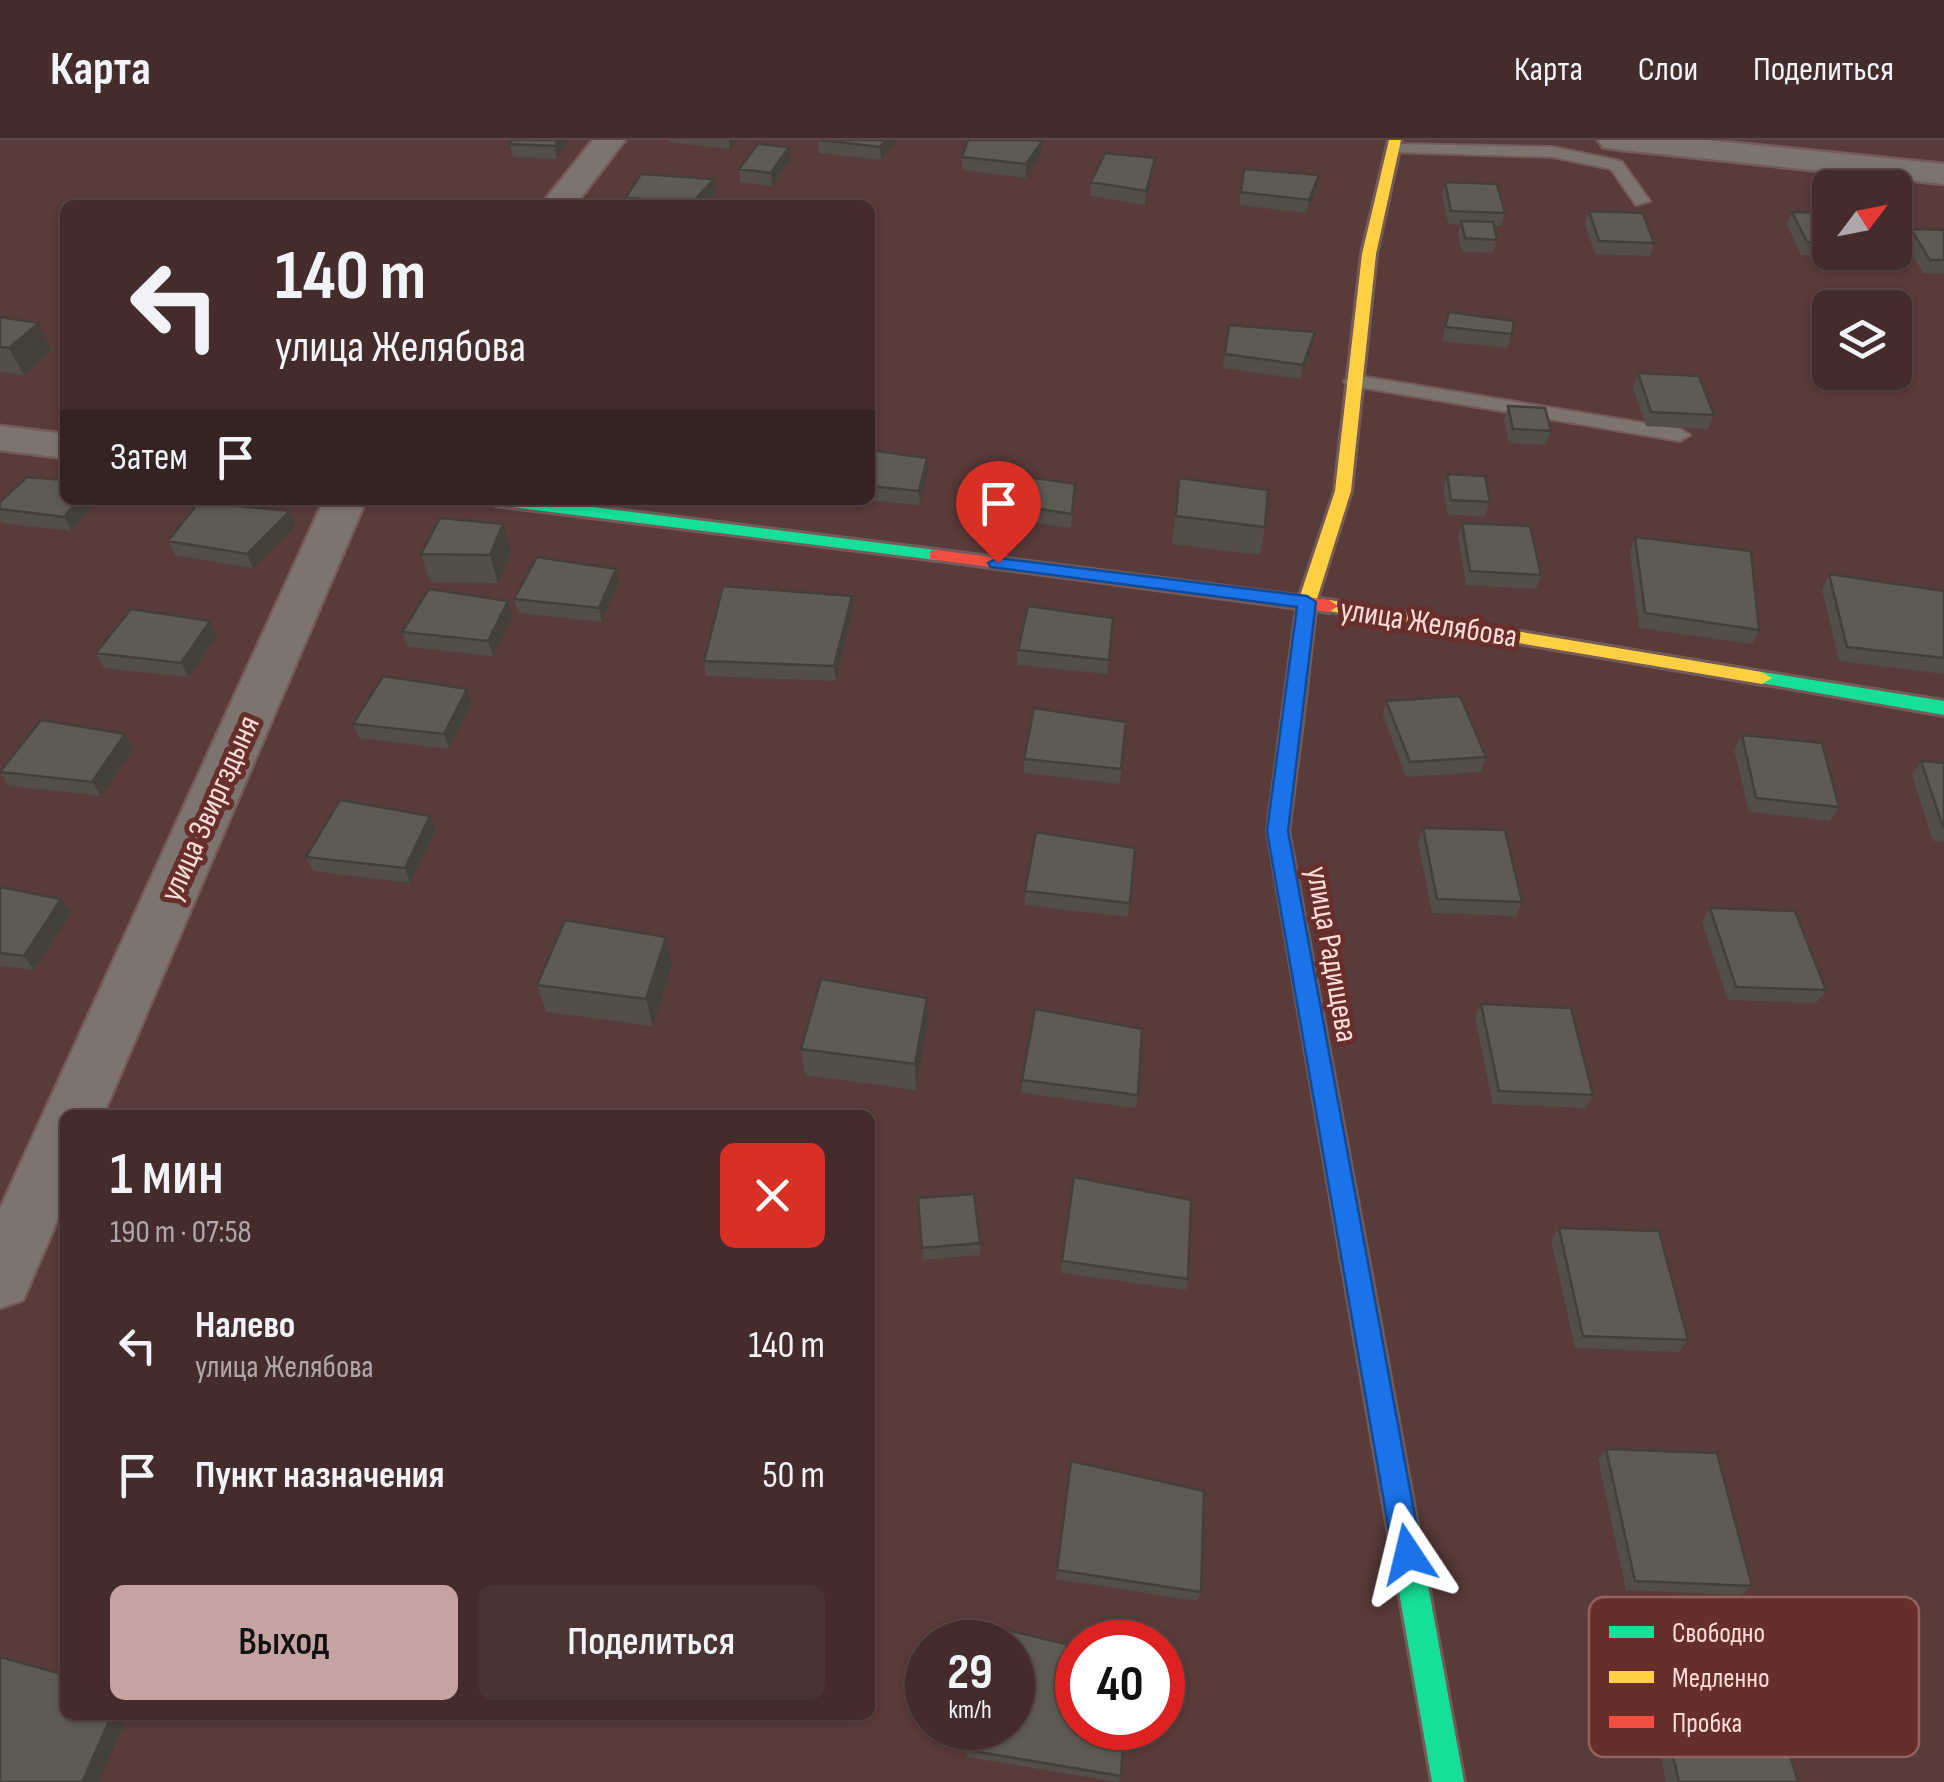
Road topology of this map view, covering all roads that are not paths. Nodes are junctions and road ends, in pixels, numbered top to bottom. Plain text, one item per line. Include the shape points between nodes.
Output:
1 (609, 140) edge
2 (1614, 140) edge
3 (1396, 144) edge
4 (1944, 174) edge
5 (562, 200) edge
6 (1642, 202) dead end
7 (1354, 381) junction
8 (1680, 435) dead end
9 (0, 438) edge
10 (60, 445) edge
11 (344, 505) edge
12 (535, 505) edge
13 (1307, 602) junction
14 (1944, 708) edge
15 (75, 1110) edge
16 (60, 1143) edge
17 (0, 1279) edge
18 (1448, 1782) edge

1 - 5 street
2 - 4 street
3 - 6 lane via 1553,152 1616,165
3 - 7 street, улица Радищева via 1369,254
7 - 8 lane
7 - 13 street, улица Радищева via 1343,491
9 - 10 street
11 - 15 street, улица Звиргздыня
12 - 13 street, улица Желябова
13 - 14 street, улица Желябова
13 - 18 street, улица Радищева via 1278,831
16 - 17 street

